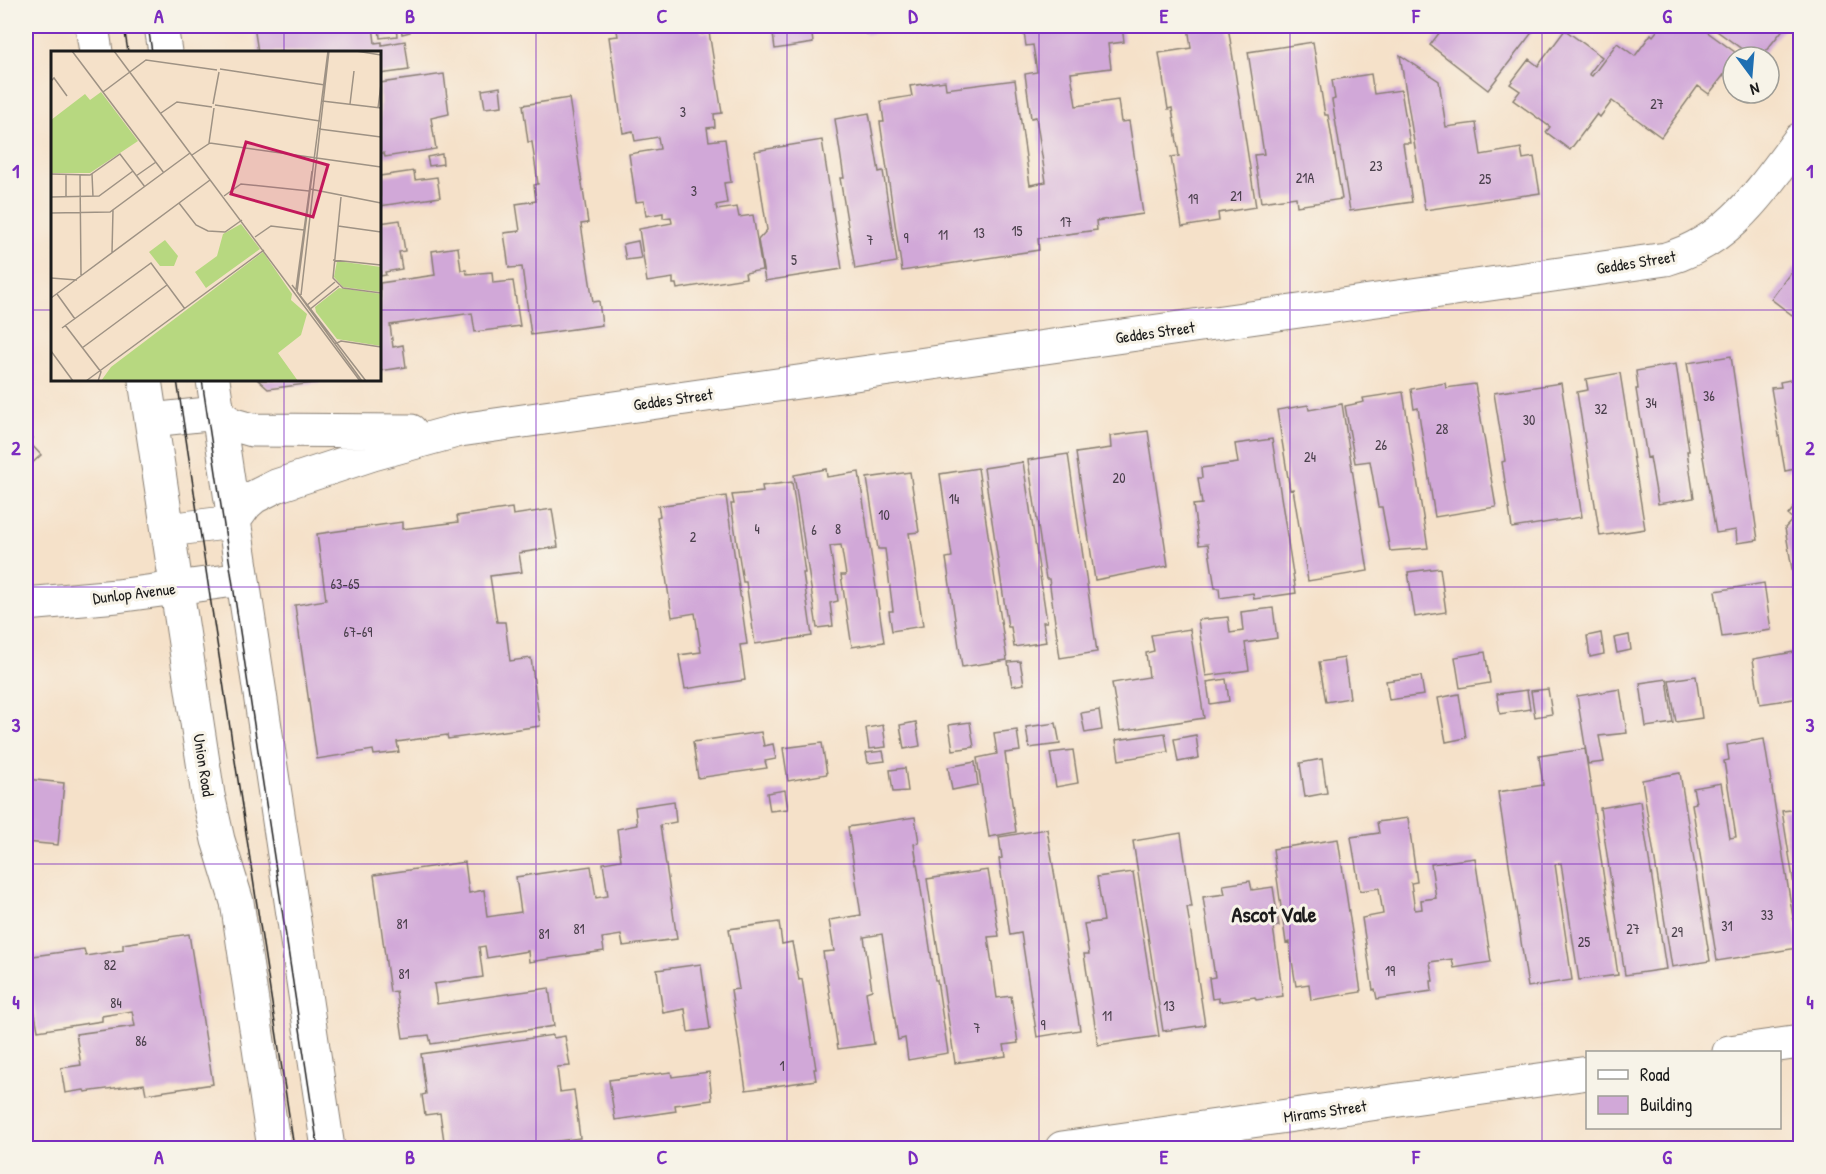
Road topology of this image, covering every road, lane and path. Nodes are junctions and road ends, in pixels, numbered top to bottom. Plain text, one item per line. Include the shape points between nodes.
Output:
1 (92, 26) edge
2 (161, 26) edge
3 (96, 51) edge
4 (165, 51) edge
5 (1800, 138) edge
6 (145, 381) edge
7 (213, 381) edge
8 (217, 413) junction
9 (151, 420) junction
10 (460, 430) junction
11 (233, 522) junction
12 (168, 531) junction
13 (242, 579) junction
14 (178, 588) junction
15 (26, 604) edge
16 (1800, 1042) edge
17 (1742, 1051) edge
18 (1586, 1073) edge
19 (274, 1149) edge
20 (328, 1149) edge
21 (1062, 1149) edge

1 - 3 street
2 - 4 street
5 - 10 street, Geddes Street via 1733,222 1687,253 1666,259
6 - 9 street, Union Road
7 - 8 street
8 - 9 street
8 - 10 street, Geddes Street via 231,424 261,431
8 - 11 street
9 - 12 street, Union Road
10 - 11 street, Geddes Street via 276,486 254,497
11 - 12 street
11 - 13 street
12 - 14 street, Union Road
13 - 14 street, Dunlop Avenue
13 - 20 street
14 - 15 street, Dunlop Avenue
14 - 19 street, Union Road via 208,795 237,902
16 - 17 street
18 - 21 street, Mirams Street

